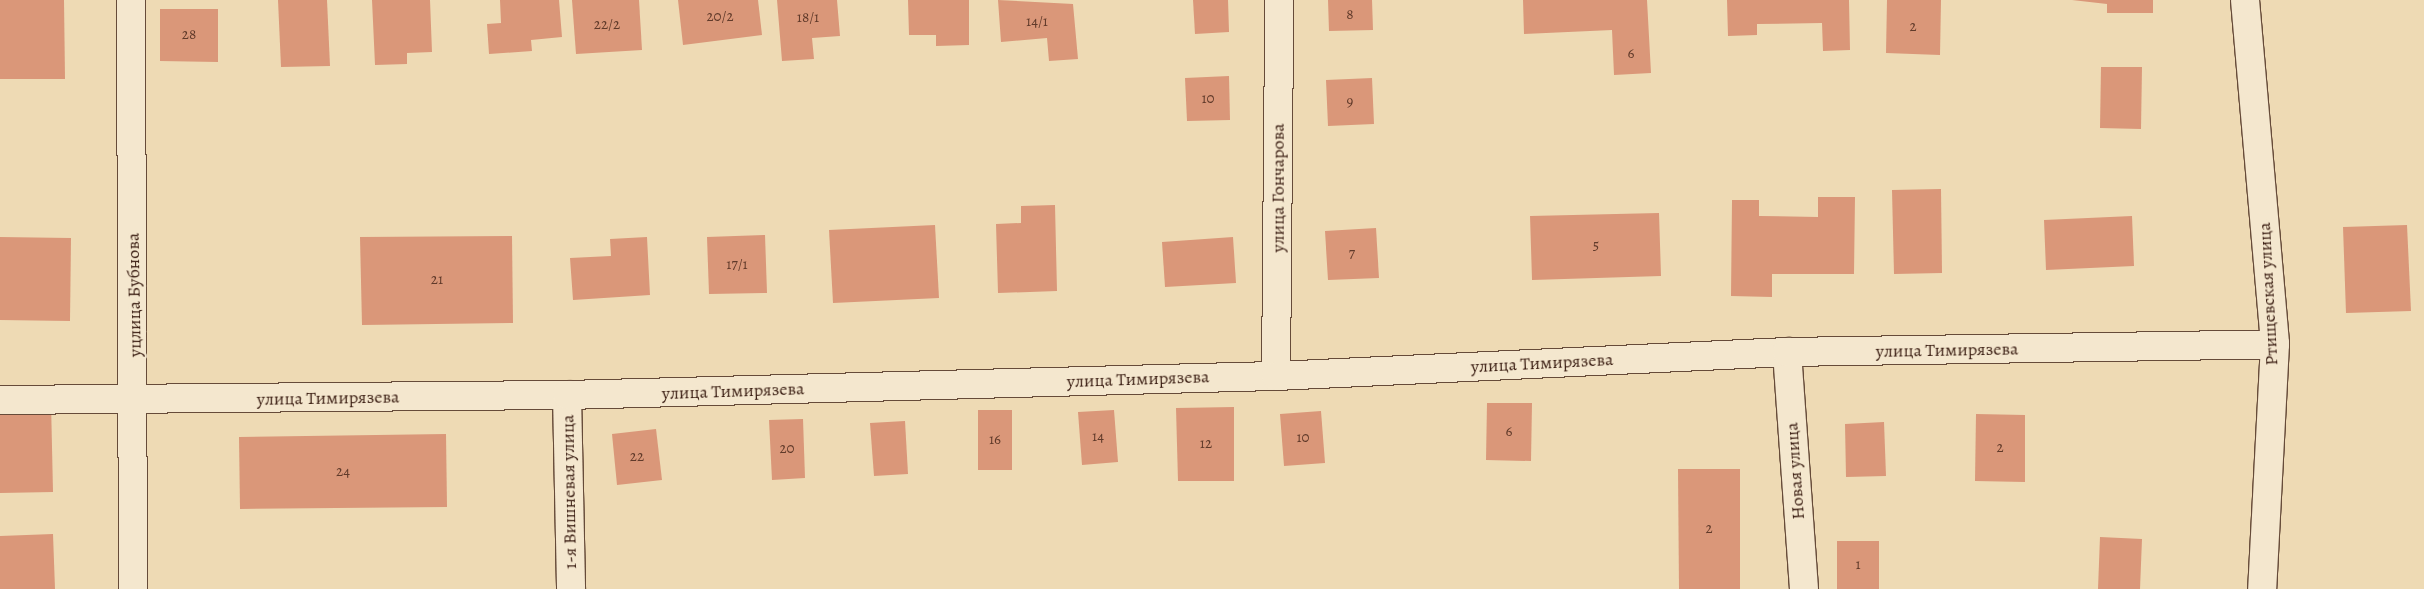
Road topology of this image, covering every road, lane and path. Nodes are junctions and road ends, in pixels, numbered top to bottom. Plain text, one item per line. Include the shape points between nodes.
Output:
1 (132, 0) edge
2 (1279, 0) edge
3 (2245, 0) edge
4 (2275, 344) junction
5 (1787, 352) junction
6 (1276, 376) junction
7 (568, 396) junction
8 (0, 400) edge
9 (135, 400) junction
10 (133, 589) edge
11 (571, 589) edge
12 (1804, 589) edge
13 (2262, 589) edge

1 - 9 street, уцлица Бубнова
2 - 6 street, улица Гончарова
3 - 4 street, Ртищевская улица
4 - 5 street, улица Тимирязева
4 - 13 street, Ртищевская улица
5 - 6 street, улица Тимирязева
5 - 12 street, Новая улица
6 - 7 street, улица Тимирязева
7 - 9 street, улица Тимирязева
7 - 11 street, 1-я Вишневая улица
8 - 9 street, улица Тимирязева
9 - 10 street, уцлица Бубнова

